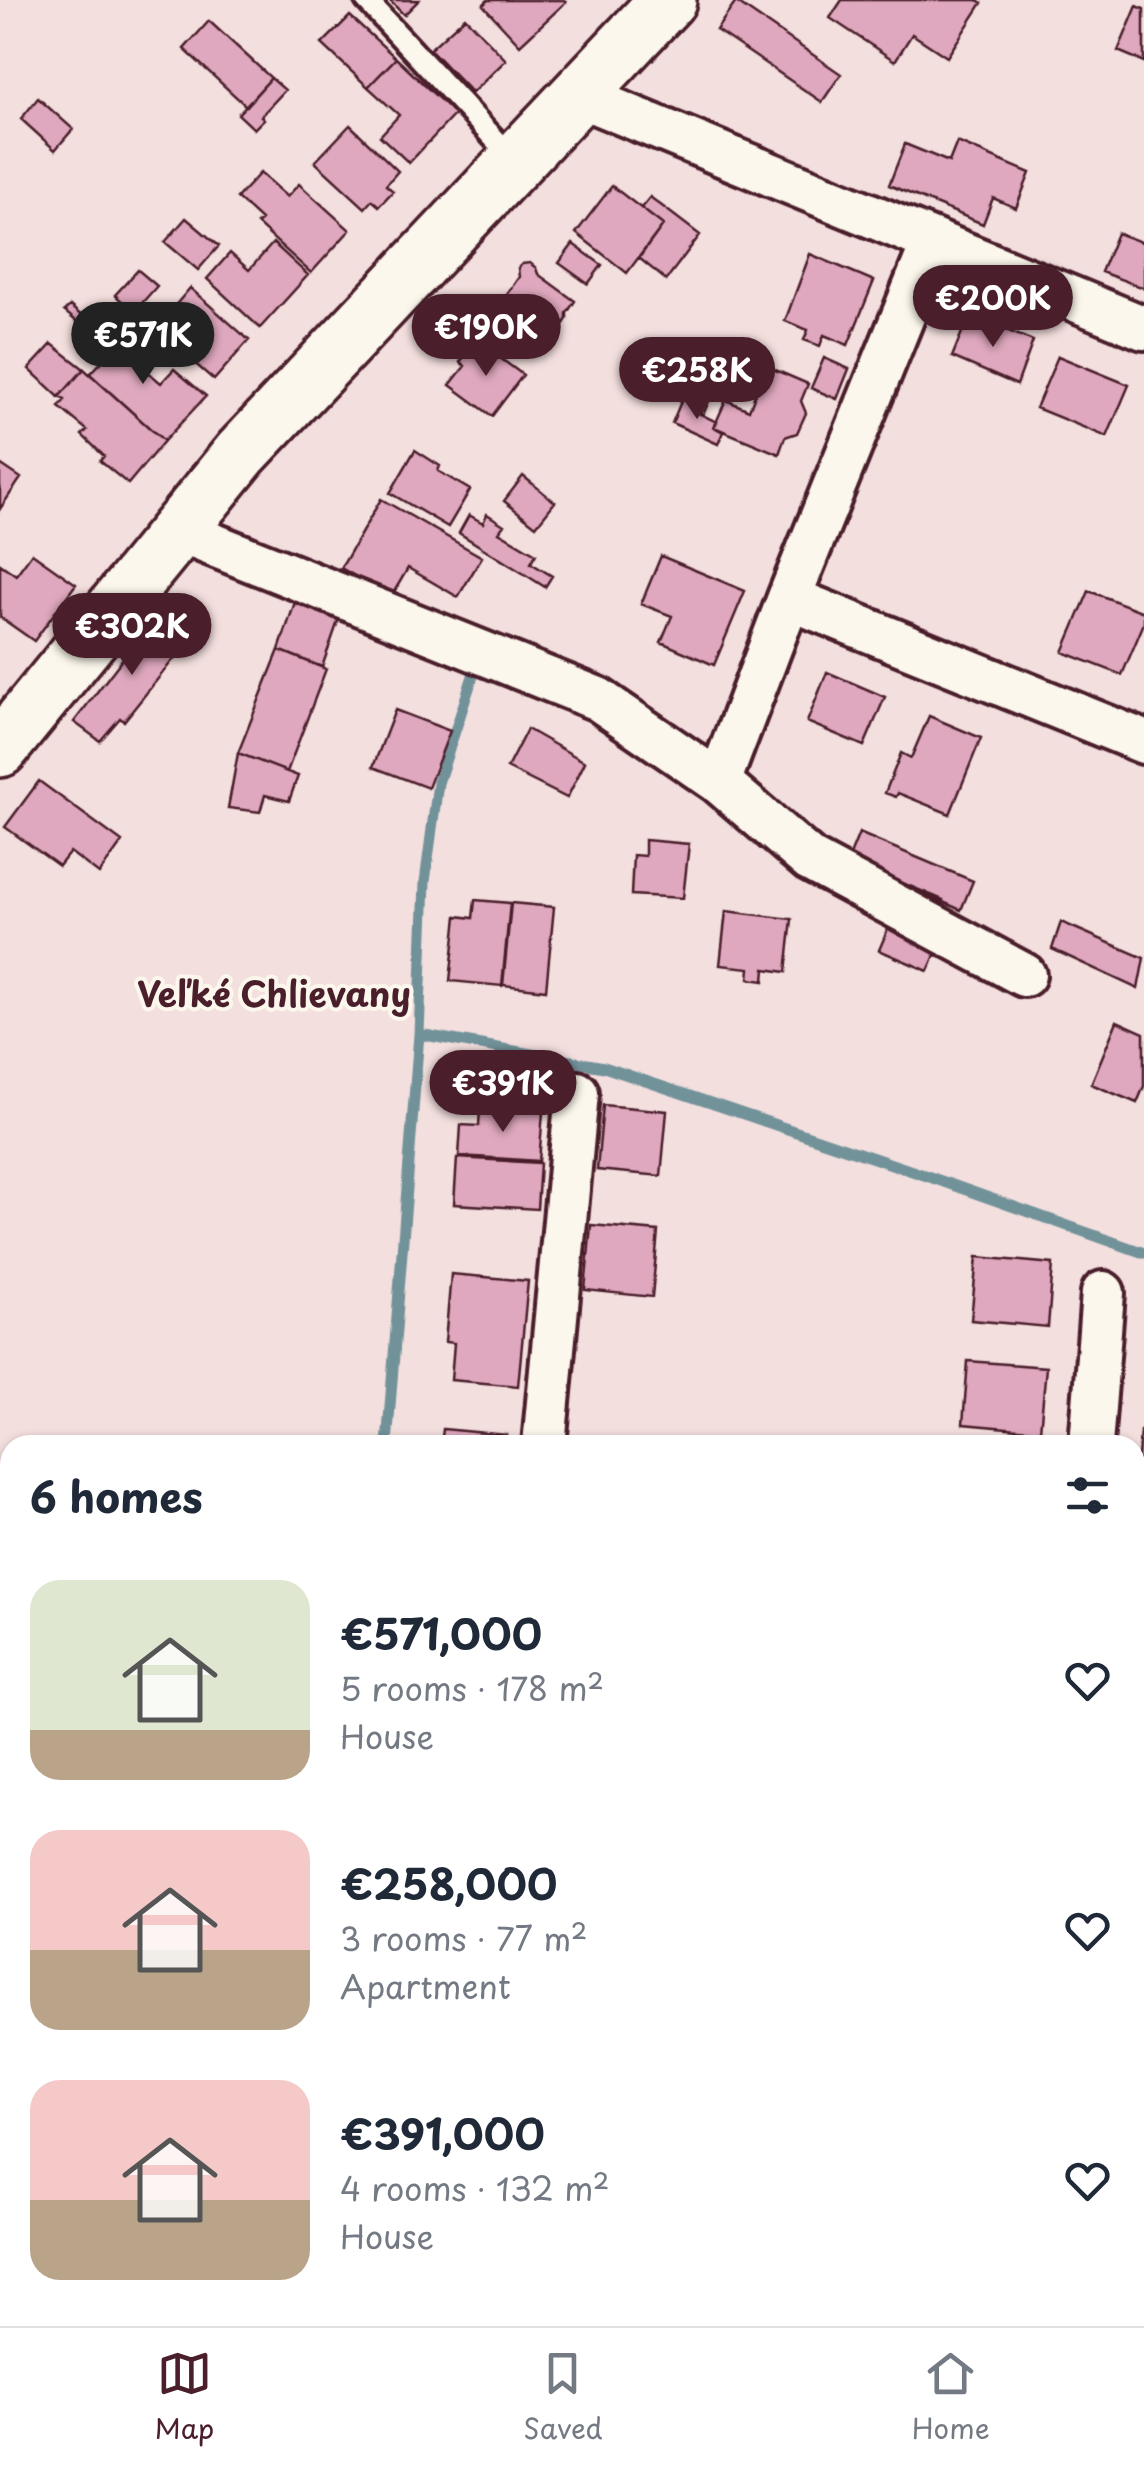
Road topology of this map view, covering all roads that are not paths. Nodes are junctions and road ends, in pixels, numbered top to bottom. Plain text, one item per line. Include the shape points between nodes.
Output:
1 (366, 0) edge
2 (646, 8) edge
3 (578, 95) junction
4 (516, 162) junction
5 (933, 242) junction
6 (1144, 328) edge
7 (179, 532) junction
8 (789, 598) junction
9 (1144, 742) edge
10 (0, 749) edge
11 (719, 782) junction
12 (1024, 975) dead end
13 (577, 1093) dead end
14 (1103, 1293) dead end
15 (545, 1435) edge
16 (1091, 1435) edge

1 - 4 lane
2 - 3 street
3 - 4 street
3 - 5 street
4 - 7 street via 240,453
5 - 6 street
5 - 8 street
7 - 10 street
7 - 11 street via 598,699
8 - 9 street
8 - 11 street
11 - 12 street via 810,860
13 - 15 street
14 - 16 street

